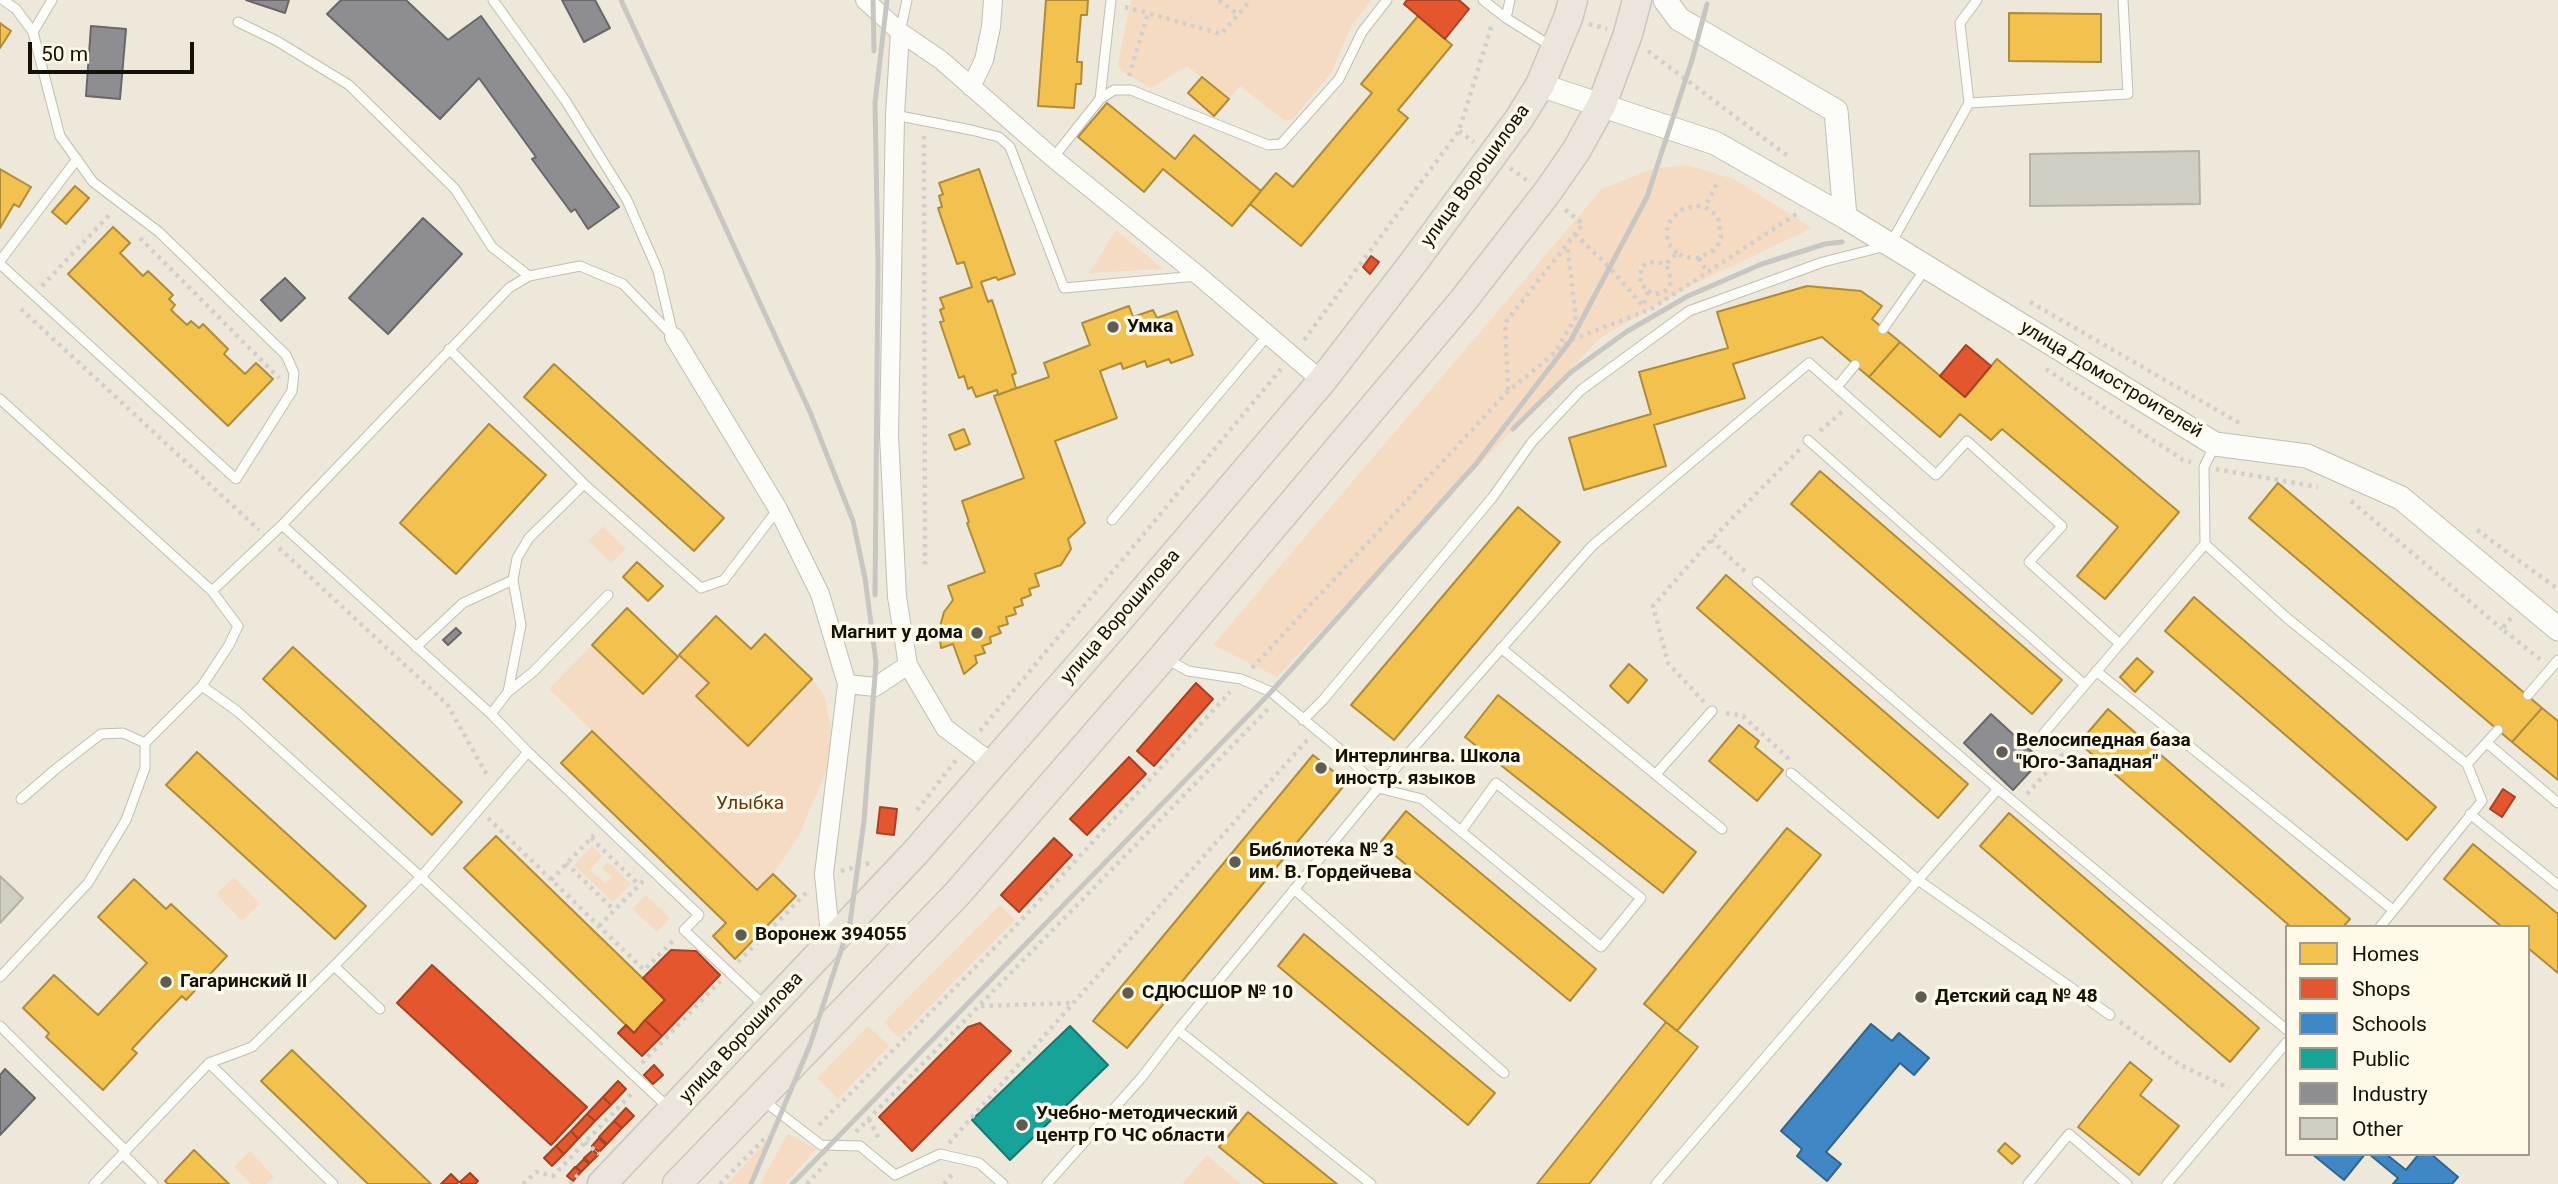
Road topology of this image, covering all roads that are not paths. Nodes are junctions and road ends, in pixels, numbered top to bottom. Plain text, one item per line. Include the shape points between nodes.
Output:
1 (3, 0) edge
2 (52, 0) edge
3 (493, 0) edge
4 (865, 0) edge
5 (906, 0) edge
6 (993, 0) edge
7 (1387, 0) edge
8 (1483, 0) edge
9 (1510, 0) edge
10 (1637, 0) edge
11 (1665, 0) edge
12 (1977, 0) edge
13 (2123, 0) edge
14 (1111, 1) edge
15 (1570, 9) edge
16 (1506, 18) junction
17 (238, 22) dead end
18 (33, 32) junction
19 (900, 32) junction
20 (1555, 49) junction
21 (1540, 85) junction
22 (971, 87) junction
23 (1100, 99) junction
24 (1969, 103) junction
25 (1602, 104) junction
26 (895, 115) junction
27 (1053, 158) junction
28 (76, 159) junction
29 (1845, 217) junction
30 (1891, 244) junction
31 (0, 262) edge
32 (1927, 267) junction
33 (529, 276) junction
34 (1199, 276) junction
35 (1883, 329) dead end
36 (1268, 335) junction
37 (674, 337) junction
38 (449, 349) junction
39 (1855, 365) dead end
40 (1322, 381) junction
41 (1837, 387) junction
42 (0, 399) edge
43 (1808, 440) road end
44 (2215, 443) junction
45 (584, 484) junction
46 (778, 509) junction
47 (1112, 520) dead end
48 (282, 525) junction
49 (2205, 544) junction
50 (513, 580) junction
51 (1757, 582) road end
52 (212, 591) junction
53 (608, 595) dead end
54 (2558, 629) edge
55 (2120, 644) junction
56 (416, 647) junction
57 (1501, 648) junction
58 (1163, 657) junction
59 (2558, 660) edge
60 (908, 665) junction
61 (2096, 671) junction
62 (847, 684) junction
63 (202, 685) junction
64 (2085, 685) junction
65 (508, 692) junction
66 (2528, 695) dead end
67 (1712, 711) road end
68 (491, 714) junction
69 (1303, 720) junction
70 (2498, 730) dead end
71 (2044, 733) road end
72 (145, 743) junction
73 (2487, 743) junction
74 (528, 752) junction
75 (992, 763) junction
76 (2467, 764) junction
77 (1791, 773) road end
78 (1656, 774) junction
79 (1378, 788) junction
80 (1998, 789) junction
81 (22, 799) dead end
82 (2558, 803) edge
83 (2470, 814) junction
84 (1722, 829) dead end
85 (1461, 831) junction
86 (421, 877) junction
87 (1918, 880) junction
88 (2558, 885) edge
89 (1294, 889) junction
90 (2393, 910) junction
91 (2382, 925) edge
92 (831, 944) junction
93 (334, 966) junction
94 (0, 977) edge
95 (380, 1009) dead end
96 (769, 1010) junction
97 (2110, 1014) road end
98 (0, 1026) edge
99 (2285, 1029) edge
100 (1178, 1030) junction
101 (2285, 1044) edge
102 (209, 1063) junction
103 (1504, 1073) dead end
104 (760, 1098) junction
105 (673, 1111) junction
106 (125, 1152) junction
107 (94, 1184) edge
108 (153, 1184) edge
109 (332, 1184) edge
110 (602, 1184) edge
111 (677, 1184) edge
112 (1003, 1184) edge
113 (1047, 1184) edge
114 (1371, 1184) edge
115 (1656, 1184) edge
116 (2028, 1184) edge
117 (2127, 1184) edge
118 (2167, 1184) edge

1 - 18 lane
2 - 18 lane
3 - 37 lane via 565,100 627,200 658,271
4 - 19 street
5 - 19 lane
6 - 22 street via 984,60
7 - 23 lane via 1362,32 1339,79 1281,144 1268,145 1125,90 1114,90
8 - 16 lane
9 - 16 lane
10 - 25 main road
11 - 29 street via 1679,19 1836,111
12 - 24 lane via 1960,23
13 - 24 lane via 2128,94
14 - 23 lane
15 - 20 main road, улица Ворошилова
16 - 20 lane
17 - 33 lane via 349,85 454,188 492,247
18 - 28 lane via 57,127
19 - 22 street
19 - 26 street
20 - 21 main road, улица Ворошилова
21 - 25 street, улица Домостроителей
21 - 40 main road, улица Ворошилова via 1485,167
22 - 27 street
23 - 27 lane
24 - 30 lane
25 - 29 street, улица Домостроителей via 1715,143
25 - 58 main road via 1554,183 1462,302
26 - 34 lane via 999,137 1010,147 1064,288
26 - 60 street via 889,435 897,597
27 - 34 street
28 - 31 lane
28 - 31 lane via 93,182 159,232 286,355 294,373 292,391 236,480
29 - 30 street, улица Домостроителей
30 - 32 street, улица Домостроителей
30 - 69 lane via 1823,262 1689,311 1581,390
32 - 35 lane
32 - 44 street, улица Домостроителей
33 - 37 lane via 580,266 623,284
33 - 38 lane via 509,288
34 - 36 street
36 - 40 street
36 - 47 lane
37 - 46 street
38 - 45 lane
38 - 48 lane
39 - 41 lane
40 - 75 main road, улица Ворошилова
41 - 55 lane via 1936,475 1967,441 2062,526 2029,562
41 - 57 lane via 1809,363 1592,546
42 - 52 lane
43 - 64 lane
44 - 49 lane via 2204,467
44 - 54 street, улица Домостроителей via 2307,456 2401,498
45 - 46 lane via 701,587 724,580
45 - 50 lane via 529,538 517,558
46 - 62 street via 820,594
48 - 52 lane
48 - 56 lane
49 - 55 lane
49 - 76 lane via 2287,618
50 - 56 lane via 463,603
50 - 65 lane via 521,625
51 - 80 lane
52 - 63 lane via 238,626
53 - 65 lane
55 - 61 lane
56 - 68 lane
57 - 78 lane
57 - 79 lane
58 - 69 lane via 1188,671 1241,679 1270,692
58 - 104 main road via 957,894
59 - 66 lane
60 - 62 street via 875,687
60 - 75 street via 945,728
61 - 64 lane
61 - 90 lane
62 - 92 street via 824,874
63 - 72 lane
63 - 86 lane via 237,711
64 - 71 lane
65 - 68 lane
67 - 78 lane
68 - 74 lane
69 - 79 lane
70 - 73 lane
72 - 81 lane via 122,733 101,734
72 - 94 lane via 145,768 125,820 88,883
73 - 76 lane
73 - 82 lane
74 - 86 lane
74 - 96 lane via 699,915 684,930
75 - 92 main road, улица Ворошилова
76 - 83 lane via 2482,801
77 - 87 lane
78 - 84 lane
79 - 85 lane via 1422,799
79 - 89 lane
80 - 87 lane
80 - 99 lane
83 - 88 lane
83 - 90 lane
85 - 85 lane via 1601,947 1641,898 1496,783
86 - 93 lane
86 - 105 lane
87 - 97 lane
87 - 115 lane
89 - 100 lane
89 - 103 lane
90 - 91 lane
92 - 96 main road, улица Ворошилова
93 - 95 lane
93 - 102 lane via 252,1048
96 - 105 main road, улица Ворошилова
98 - 106 lane
100 - 113 lane
100 - 114 lane
101 - 118 lane
102 - 106 lane
102 - 109 lane
104 - 111 main road
104 - 112 lane via 821,1145 860,1146 895,1175 940,1154 979,1163
105 - 110 main road, улица Ворошилова
106 - 107 lane
106 - 108 lane
116 - 117 lane via 2069,1134

